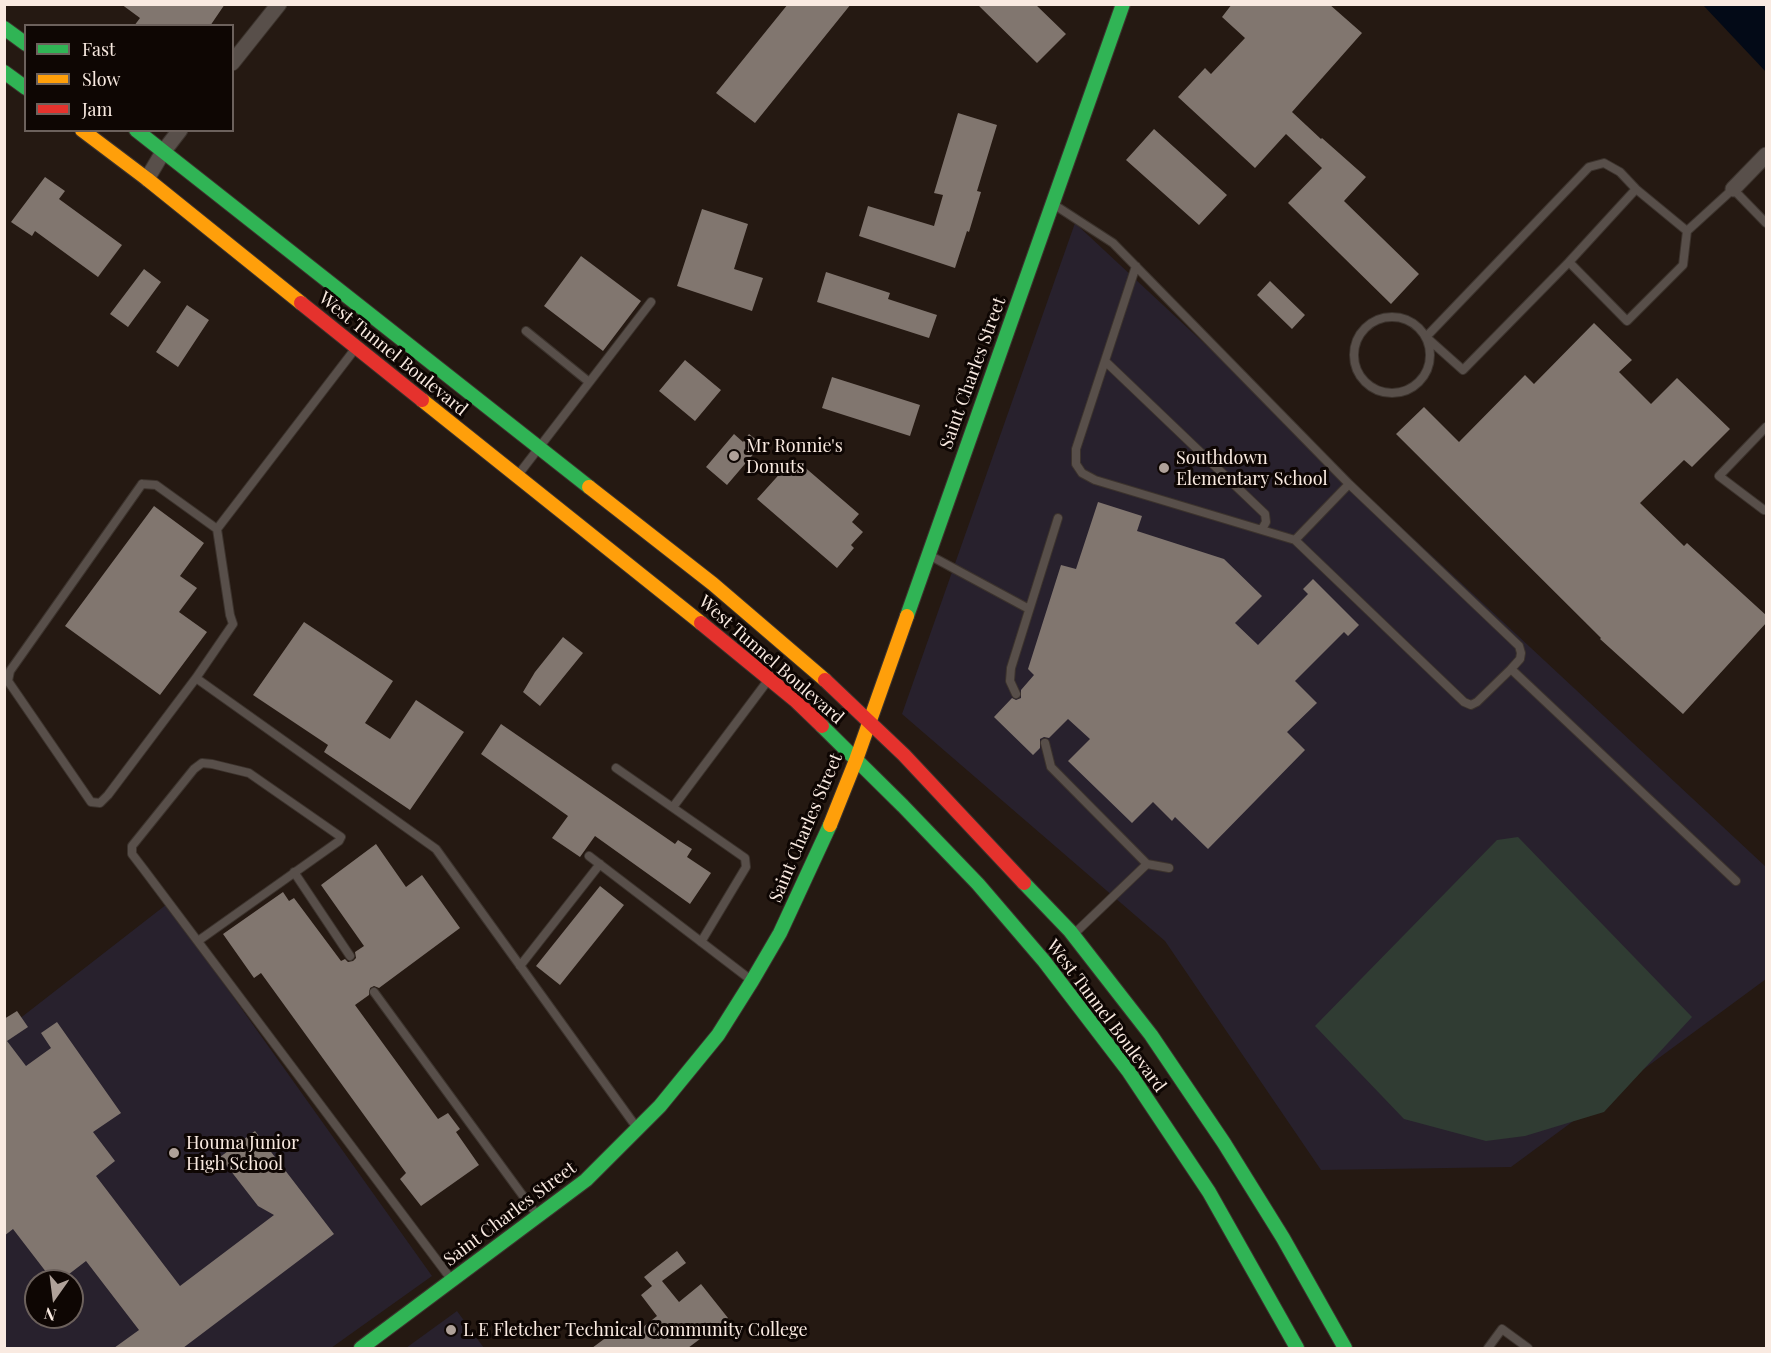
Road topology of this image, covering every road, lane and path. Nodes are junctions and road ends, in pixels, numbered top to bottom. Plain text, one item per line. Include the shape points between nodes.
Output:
1 (279, 4) edge
2 (1123, 4) edge
3 (4, 28) edge
4 (24, 43) edge
5 (234, 60) edge
6 (4, 72) edge
7 (24, 87) edge
8 (85, 132) edge
9 (139, 132) edge
10 (179, 132) edge
11 (164, 152) junction
12 (1767, 155) edge
13 (147, 179) junction
14 (1636, 189) junction
15 (1733, 189) junction
16 (1052, 203) junction
17 (1767, 223) edge
18 (1687, 231) junction
19 (1569, 262) junction
20 (1136, 266) junction
21 (651, 302) dead end
22 (526, 331) dead end
23 (1426, 337) junction
24 (356, 348) junction
25 (1105, 361) junction
26 (589, 382) junction
27 (1767, 427) edge
28 (538, 446) junction
29 (517, 477) junction
30 (1349, 484) junction
31 (1766, 510) edge
32 (1058, 518) dead end
33 (217, 529) junction
34 (1262, 529) junction
35 (1295, 540) junction
36 (928, 554) junction
37 (1029, 609) junction
38 (1511, 669) junction
39 (196, 678) junction
40 (769, 678) junction
41 (1016, 694) dead end
42 (869, 723) junction
43 (1045, 743) dead end
44 (856, 760) junction
45 (616, 768) dead end
46 (673, 807) junction
47 (589, 856) dead end
48 (600, 864) junction
49 (1147, 864) junction
50 (1169, 868) dead end
51 (294, 872) junction
52 (1736, 881) dead end
53 (1073, 935) junction
54 (198, 941) junction
55 (701, 942) junction
56 (350, 956) dead end
57 (520, 966) junction
58 (753, 981) junction
59 (374, 992) dead end
60 (638, 1129) junction
61 (538, 1217) junction
62 (452, 1280) junction
63 (361, 1348) edge
64 (1297, 1348) edge
65 (1345, 1348) edge
66 (1488, 1348) edge
67 (1528, 1348) edge

1 - 5 street
2 - 16 main road, Saint Charles Street
3 - 4 main road
6 - 7 main road
8 - 13 main road, West Tunnel Boulevard
9 - 11 main road, West Tunnel Boulevard
10 - 11 street
11 - 13 street
11 - 28 main road, West Tunnel Boulevard
12 - 15 street
13 - 24 main road, West Tunnel Boulevard
14 - 18 lane
14 - 19 lane
14 - 23 lane via 1620,172 1604,163 1589,167
15 - 17 lane
15 - 18 lane
16 - 20 lane via 1113,243
16 - 36 main road, Saint Charles Street
18 - 19 lane via 1683,265 1627,321
19 - 23 lane via 1463,370
20 - 25 lane
20 - 30 lane
21 - 26 lane
22 - 26 lane
23 - 23 lane via 1407,320 1394,316 1380,318 1364,329 1354,346 1357,372 1385,393 1409,389 1426,372 1430,349
24 - 29 main road, West Tunnel Boulevard
24 - 33 lane
25 - 34 lane via 1265,514
25 - 34 lane via 1076,449 1076,464 1082,473
26 - 28 lane
27 - 31 lane via 1719,476
28 - 29 lane
28 - 42 main road, West Tunnel Boulevard via 713,584
29 - 40 main road, West Tunnel Boulevard
30 - 35 lane
30 - 38 lane via 1519,646 1520,659
32 - 37 lane
33 - 39 lane via 233,624
33 - 39 lane via 156,485 142,484 10,671 8,681 91,802 100,803
34 - 35 lane
35 - 38 lane via 1464,702 1477,702
36 - 37 lane
36 - 42 main road, Saint Charles Street
37 - 41 lane via 1009,675
38 - 52 lane
39 - 57 lane via 436,849
40 - 44 main road, West Tunnel Boulevard
40 - 46 lane
42 - 44 main road, Saint Charles Street
42 - 53 main road, West Tunnel Boulevard
43 - 49 lane via 1051,767
44 - 58 main road, Saint Charles Street via 822,844
44 - 64 main road, West Tunnel Boulevard via 978,884 1044,961 1129,1072 1209,1192
45 - 46 lane
46 - 55 lane via 747,862
47 - 48 lane
48 - 55 lane
48 - 57 lane
49 - 50 lane
49 - 53 lane
51 - 54 lane
51 - 54 lane via 341,837 249,773 212,764 194,768 132,846 132,854
51 - 56 lane
53 - 65 main road, West Tunnel Boulevard via 1151,1035 1224,1143
54 - 62 lane
55 - 58 lane
57 - 60 lane
58 - 60 main road, Saint Charles Street via 718,1035
59 - 61 lane
60 - 61 main road, Saint Charles Street via 586,1180
61 - 62 main road, Saint Charles Street
62 - 63 main road, Saint Charles Street
66 - 67 lane via 1502,1329

